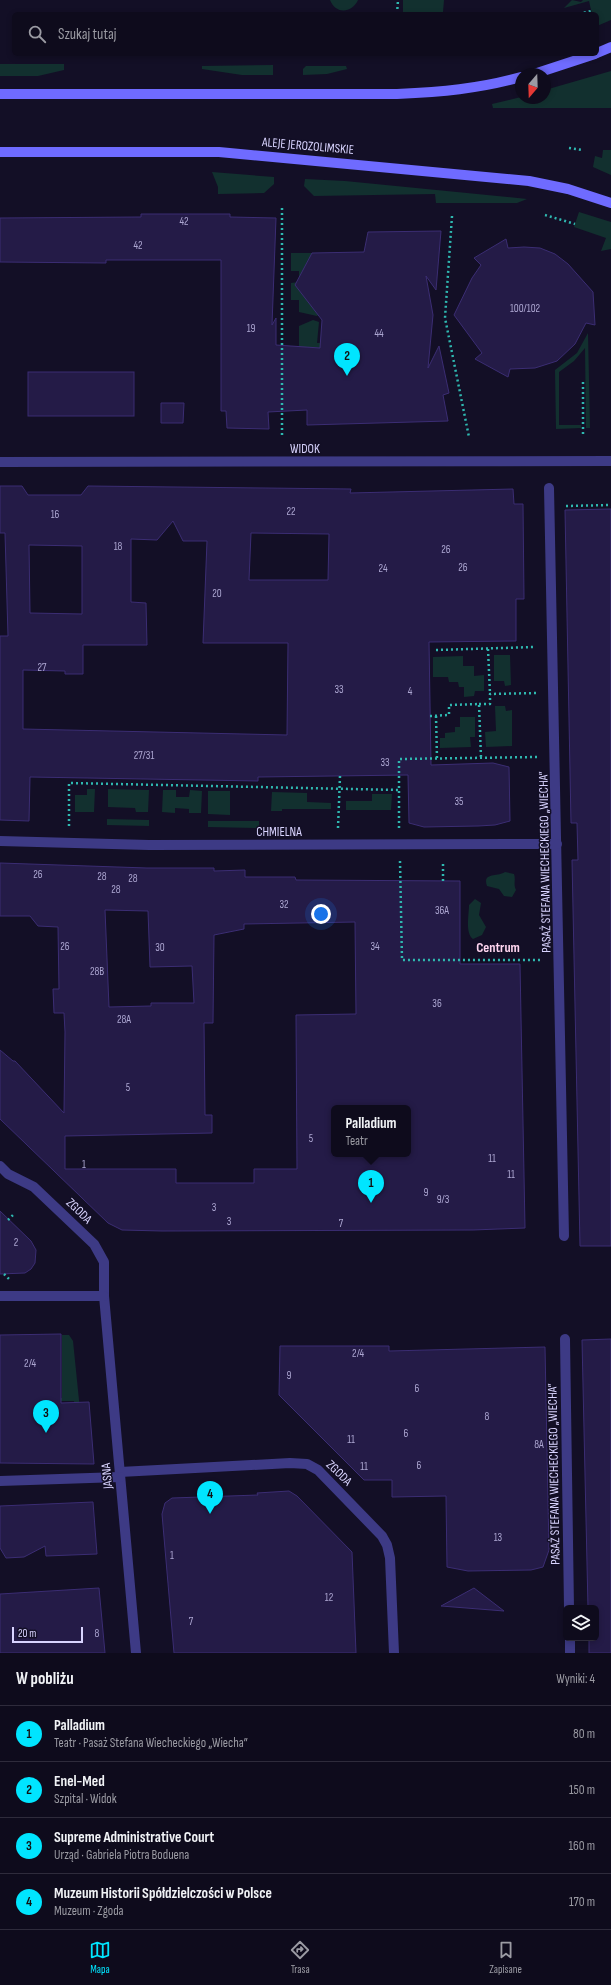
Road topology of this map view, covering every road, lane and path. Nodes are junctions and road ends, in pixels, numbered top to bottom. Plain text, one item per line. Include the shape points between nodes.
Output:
1 (398, 0) edge
2 (591, 10) dead end
3 (397, 12) edge
4 (585, 12) edge
5 (611, 47) edge
6 (599, 53) edge
7 (590, 56) edge
8 (551, 69) edge
9 (515, 79) edge
10 (0, 94) edge
11 (569, 148) dead end
12 (582, 150) dead end
13 (0, 152) edge
14 (611, 203) edge
15 (282, 208) dead end
16 (545, 215) dead end
17 (452, 216) dead end
18 (575, 224) dead end
19 (582, 382) dead end
20 (583, 436) dead end
21 (469, 437) dead end
22 (282, 438) dead end
23 (611, 461) edge
24 (0, 462) edge
25 (550, 488) dead end
26 (611, 505) edge
27 (550, 506) junction
28 (554, 647) junction
29 (488, 649) junction
30 (436, 650) dead end
31 (555, 693) junction
32 (490, 694) junction
33 (479, 704) junction
34 (430, 716) dead end
35 (436, 716) junction
36 (556, 756) junction
37 (481, 758) junction
38 (437, 759) junction
39 (340, 776) dead end
40 (338, 790) junction
41 (399, 790) junction
42 (0, 841) edge
43 (69, 843) junction
44 (557, 844) junction
45 (337, 845) junction
46 (399, 845) junction
47 (559, 960) junction
48 (0, 1166) edge
49 (13, 1215) dead end
50 (8, 1220) dead end
51 (564, 1236) dead end
52 (0, 1296) edge
53 (104, 1296) junction
54 (565, 1339) dead end
55 (120, 1475) junction
56 (0, 1481) edge
57 (569, 1605) edge
58 (570, 1641) edge
59 (136, 1653) edge
60 (394, 1653) edge
61 (570, 1653) edge

1 - 3 path
2 - 4 path
5 - 6 main road
7 - 8 main road
9 - 10 main road via 494,85 447,92 397,94
11 - 12 path
13 - 14 main road, ALEJE JEROZOLIMSKIE via 219,152 529,181 568,189
15 - 22 path
16 - 18 path
17 - 21 path via 445,318
19 - 20 path
23 - 24 street, WIDOK
25 - 27 street, PASAŻ STEFANA WIECHECKIEGO „WIECHA”
26 - 27 path
27 - 28 street, PASAŻ STEFANA WIECHECKIEGO „WIECHA”
28 - 29 path
28 - 31 street, PASAŻ STEFANA WIECHECKIEGO „WIECHA”
29 - 30 path
29 - 32 path
31 - 32 path
31 - 36 street, PASAŻ STEFANA WIECHECKIEGO „WIECHA”
32 - 33 path via 490,704
33 - 35 path via 449,705 449,715
33 - 37 path
34 - 35 path
35 - 38 path
36 - 37 path
36 - 44 street, PASAŻ STEFANA WIECHECKIEGO „WIECHA”
37 - 38 path
38 - 41 path via 399,759
39 - 40 path
40 - 41 path
40 - 43 path via 70,783
40 - 45 path
41 - 46 path
42 - 43 street, CHMIELNA
43 - 45 street, CHMIELNA
44 - 46 street, CHMIELNA
44 - 47 street, PASAŻ STEFANA WIECHECKIEGO „WIECHA”
45 - 46 street, CHMIELNA
46 - 47 path via 402,960
47 - 51 street, PASAŻ STEFANA WIECHECKIEGO „WIECHA”
48 - 53 street, ZGODA via 8,1174 34,1187 94,1244 104,1262
49 - 50 path
52 - 53 street
53 - 55 street, JASNA
54 - 57 street, PASAŻ STEFANA WIECHECKIEGO „WIECHA”
55 - 56 street, ZGODA
55 - 59 street, JASNA
55 - 60 street, ZGODA via 300,1463 318,1470 379,1532 387,1545
58 - 61 street

